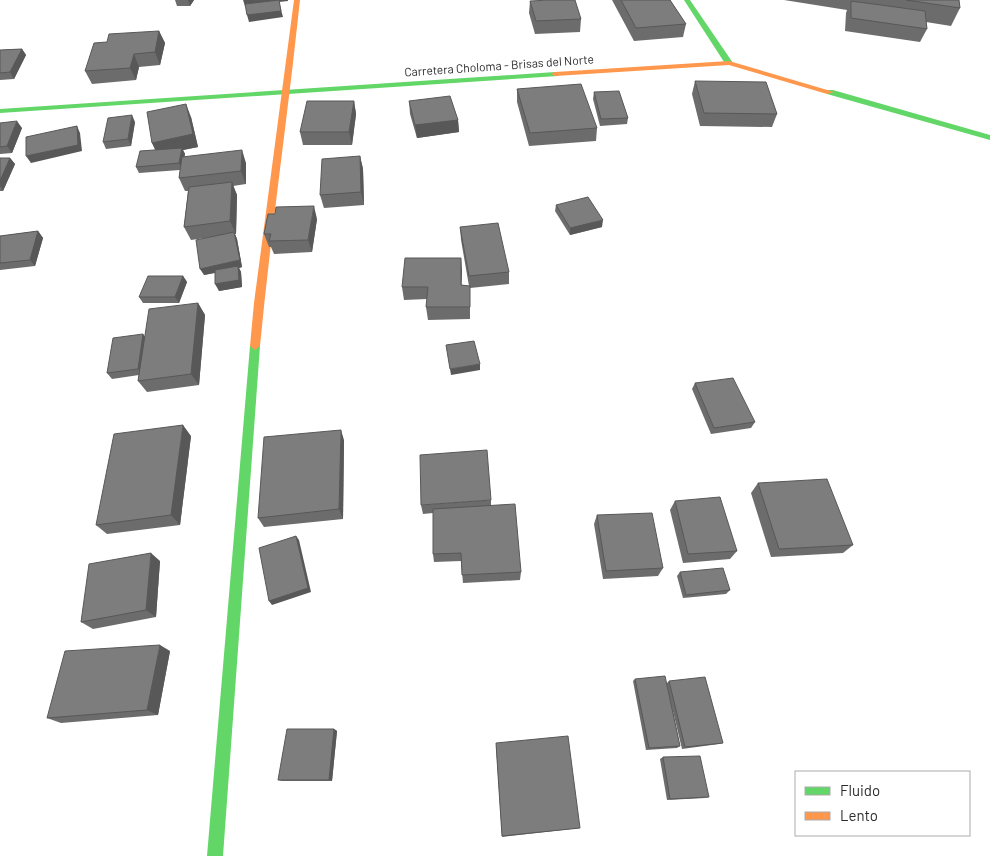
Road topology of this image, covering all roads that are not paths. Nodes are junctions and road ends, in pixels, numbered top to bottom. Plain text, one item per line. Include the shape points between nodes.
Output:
1 (297, 0) edge
2 (687, 0) edge
3 (729, 63) junction
4 (287, 93) junction
5 (0, 111) edge
6 (990, 138) edge
7 (215, 856) edge

1 - 4 street
2 - 3 street
3 - 4 street, Carretera Choloma - Brisas del Norte
3 - 6 street, Carretera Choloma - Brisas del Norte
4 - 5 street, Carretera Choloma - Brisas del Norte
4 - 7 street via 262,262

